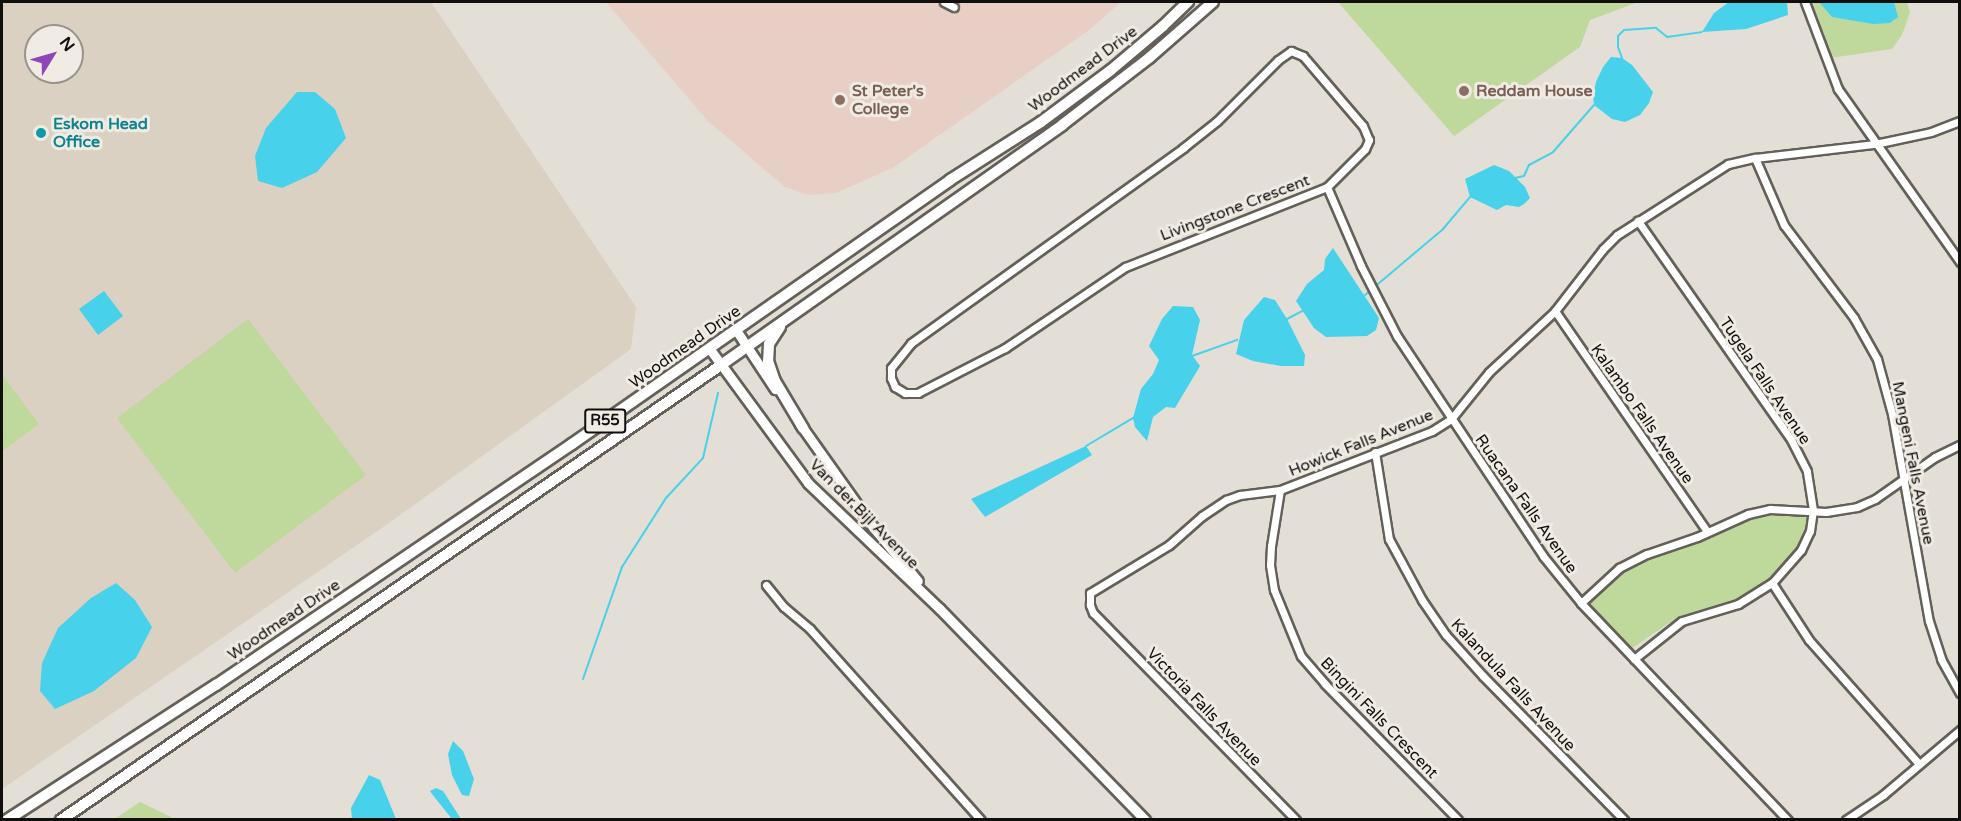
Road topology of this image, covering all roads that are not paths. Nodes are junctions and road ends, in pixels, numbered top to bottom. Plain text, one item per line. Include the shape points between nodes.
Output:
1 (944, 2) edge
2 (1188, 2) edge
3 (1213, 2) edge
4 (1805, 2) edge
5 (954, 7) dead end
6 (1959, 121) edge
7 (1875, 144) junction
8 (1755, 158) junction
9 (1327, 187) junction
10 (1638, 221) junction
11 (1959, 262) edge
12 (1555, 311) junction
13 (792, 314) junction
14 (735, 330) junction
15 (746, 347) junction
16 (709, 348) junction
17 (721, 365) junction
18 (1451, 420) junction
19 (803, 428) junction
20 (1959, 445) edge
21 (1376, 452) junction
22 (1903, 481) junction
23 (1280, 490) junction
24 (1813, 510) junction
25 (1707, 531) junction
26 (1772, 583) junction
27 (766, 585) dead end
28 (1581, 603) junction
29 (940, 609) junction
30 (1093, 613) joint
31 (1634, 659) junction
32 (1959, 693) edge
33 (1959, 730) edge
34 (1919, 765) junction
35 (7, 819) edge
36 (61, 819) edge
37 (981, 819) edge
38 (1145, 819) edge
39 (1296, 819) edge
40 (1458, 819) edge
41 (1624, 819) edge
42 (1788, 819) edge
43 (1846, 819) edge

1 - 5 street
2 - 14 main road, Woodmead Drive / R55 via 1111,70 1041,122 950,180
3 - 13 main road, Woodmead Drive / R55 via 1103,95
4 - 7 street via 1833,80
6 - 7 street, Howick Falls Avenue via 1931,132
7 - 8 street, Howick Falls Avenue
7 - 11 street
8 - 10 street, Howick Falls Avenue via 1728,164
8 - 22 street, Mangeni Falls Avenue via 1784,225 1854,318 1877,359 1890,404
9 - 9 street, Livingstone Crescent via 1125,267 1005,348 918,393 904,393 893,382 891,368 911,344 1183,148 1291,51 1304,56 1363,126 1369,140 1365,149
9 - 18 street, Ruacana Falls Avenue via 1397,336
10 - 12 street, Howick Falls Avenue via 1602,249
10 - 24 street, Tugela Falls Avenue via 1792,441 1807,471
12 - 18 street, Howick Falls Avenue via 1489,372
12 - 25 street, Kalambo Falls Avenue
13 - 15 main road, Woodmead Drive / R55
13 - 19 main road via 773,335 768,362 774,381
14 - 15 street, Van der Bijl Avenue
14 - 16 main road, Woodmead Drive / R55
15 - 17 main road, Woodmead Drive / R55
15 - 19 street, Van der Bijl Avenue
16 - 17 street, Van der Bijl Avenue
16 - 35 main road, Woodmead Drive / R55 via 225,678
17 - 29 street, Van der Bijl Avenue via 808,483
17 - 36 main road, Woodmead Drive / R55
18 - 21 street, Howick Falls Avenue
18 - 28 street, Ruacana Falls Avenue via 1543,556
19 - 29 street, Van der Bijl Avenue via 873,527
20 - 22 street
21 - 23 street, Howick Falls Avenue
21 - 41 street, Kalandula Falls Avenue via 1389,539 1422,600 1446,635 1483,676
22 - 24 street via 1857,507
22 - 32 street, Mangeni Falls Avenue via 1933,637
23 - 30 street, Howick Falls Avenue via 1240,495 1214,506 1169,545 1090,593
23 - 40 street, Bingini Falls Crescent via 1271,546 1272,582 1301,656
24 - 25 street via 1770,509 1738,516
24 - 26 street, Tugela Falls Avenue via 1810,531 1801,550
25 - 28 street via 1634,559
26 - 31 street, Tugela Falls Avenue via 1738,604 1682,621
26 - 34 street via 1814,646
27 - 37 street via 784,607 810,628
28 - 31 street, Ruacana Falls Avenue
29 - 38 street, Van der Bijl Avenue
30 - 39 street, Victoria Falls Avenue
31 - 42 street, Ruacana Falls Avenue
33 - 34 street
34 - 43 street via 1869,806

